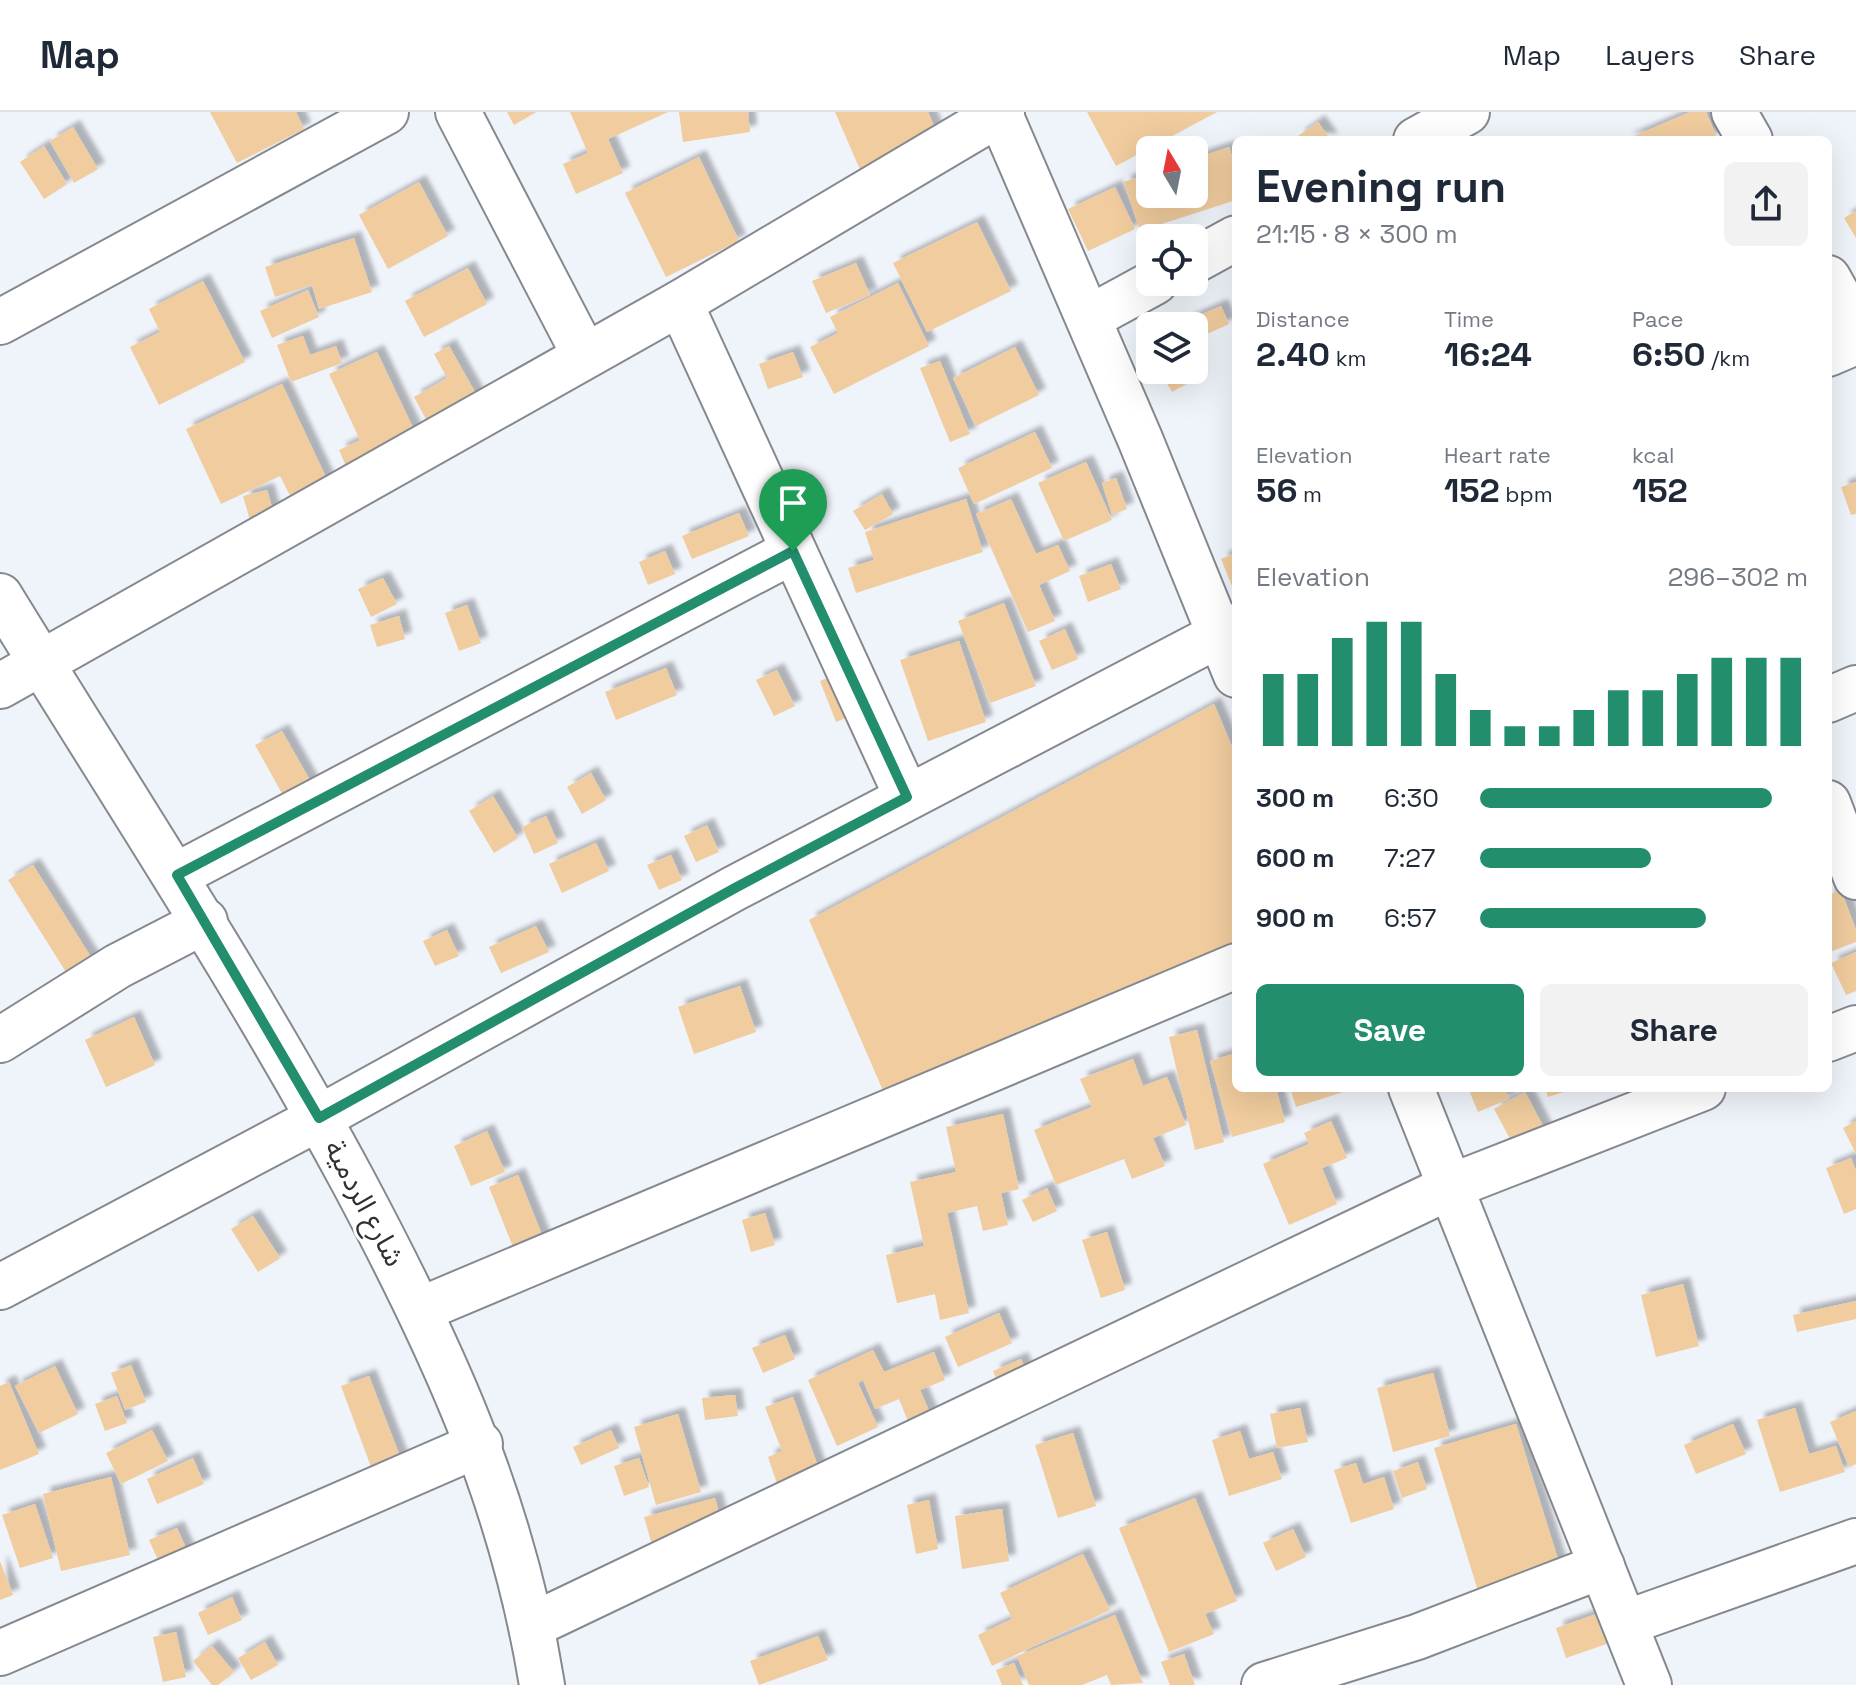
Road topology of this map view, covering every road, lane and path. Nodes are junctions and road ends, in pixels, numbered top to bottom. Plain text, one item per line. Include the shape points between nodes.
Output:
1 (386, 112) edge
2 (458, 112) edge
3 (1467, 112) edge
4 (1734, 112) edge
5 (1000, 113) edge
6 (1423, 136) edge
7 (1748, 136) edge
8 (1232, 240) edge
9 (1208, 253) edge
10 (1832, 285) edge
11 (1136, 292) edge
12 (680, 303) junction
13 (1089, 318) junction
14 (0, 322) edge
15 (1856, 327) edge
16 (1856, 342) edge
17 (1832, 352) edge
18 (585, 356) junction
19 (793, 551) junction
20 (0, 596) edge
21 (1227, 630) edge
22 (1232, 655) edge
23 (41, 663) junction
24 (0, 686) edge
25 (1856, 688) edge
26 (1832, 698) edge
27 (907, 797) junction
28 (1832, 814) edge
29 (177, 875) junction
30 (1856, 877) edge
31 (205, 921) junction
32 (1232, 968) edge
33 (1856, 1028) edge
34 (1832, 1037) edge
35 (0, 1040) edge
36 (1413, 1092) edge
37 (1693, 1092) edge
38 (319, 1118) junction
39 (1452, 1186) junction
40 (0, 1287) edge
41 (422, 1309) junction
42 (480, 1444) junction
43 (1856, 1541) edge
44 (1602, 1566) junction
45 (1625, 1623) junction
46 (533, 1625) junction
47 (0, 1653) edge
48 (542, 1685) edge
49 (1264, 1685) edge
50 (1649, 1685) edge

1 - 14 street
2 - 18 street
3 - 6 street
4 - 7 street
5 - 12 street
5 - 13 street
8 - 9 street
10 - 15 street
11 - 13 street
12 - 18 street
12 - 19 street
13 - 21 street
16 - 17 street
18 - 23 street
19 - 27 street
19 - 29 street
20 - 23 street, شارع الردمية
21 - 22 street
21 - 27 street
23 - 24 street
23 - 29 street, شارع الردمية
25 - 26 street
27 - 38 street
28 - 30 street
29 - 31 street, شارع الردمية
31 - 35 street via 118,966
31 - 38 street, شارع الردمية
32 - 41 street
33 - 34 street
36 - 39 street
37 - 39 street
38 - 40 street
38 - 41 street, شارع الردمية
39 - 44 street
39 - 46 street
41 - 42 street, شارع الردمية
42 - 46 street, شارع الردمية
42 - 47 street
43 - 45 street
44 - 45 street
44 - 49 street via 1417,1637
45 - 50 street
46 - 48 street, شارع الردمية

